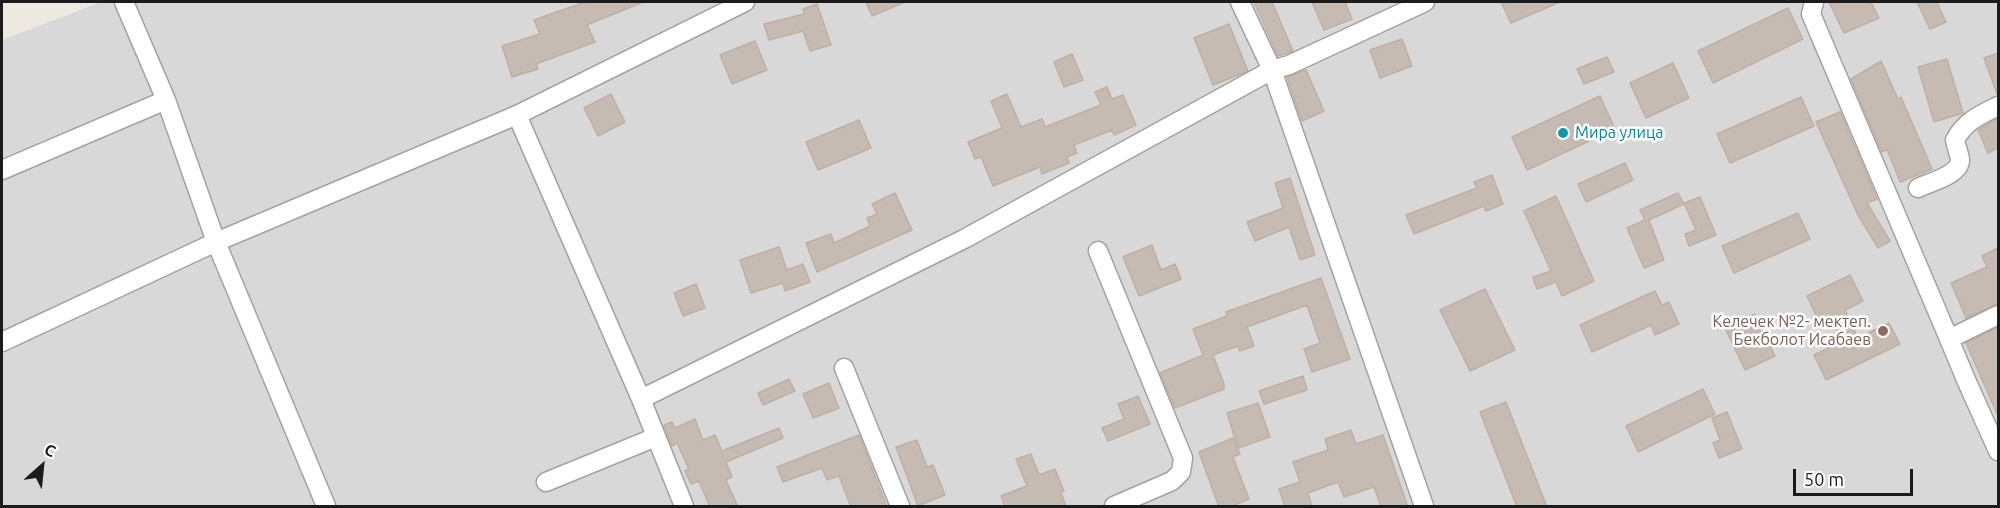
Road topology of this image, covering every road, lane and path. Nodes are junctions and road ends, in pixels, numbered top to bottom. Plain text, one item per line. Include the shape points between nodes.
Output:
1 (124, 2) edge
2 (745, 2) edge
3 (1240, 2) edge
4 (1425, 2) edge
5 (1814, 2) edge
6 (1272, 70) junction
7 (166, 100) junction
8 (1998, 106) edge
9 (517, 115) junction
10 (2, 170) edge
11 (1918, 188) dead end
12 (216, 242) junction
13 (1098, 251) dead end
14 (1998, 315) edge
15 (1949, 339) junction
16 (2, 342) edge
17 (844, 368) dead end
18 (640, 399) junction
19 (656, 437) junction
20 (1998, 451) edge
21 (546, 482) dead end
22 (326, 507) edge
23 (684, 507) edge
24 (900, 507) edge
25 (1114, 507) edge
26 (1425, 507) edge

1 - 7 street
2 - 9 street
3 - 6 street
4 - 6 street
5 - 15 street via 1811,14
6 - 18 street via 966,238
6 - 26 street
7 - 10 street
7 - 12 street
8 - 11 street via 1960,129 1955,140 1959,167
9 - 12 street
9 - 18 street
12 - 16 street
12 - 22 street
13 - 25 street via 1183,458 1181,472 1172,481
14 - 15 street
15 - 20 street
17 - 24 street
18 - 19 street
19 - 21 street
19 - 23 street

